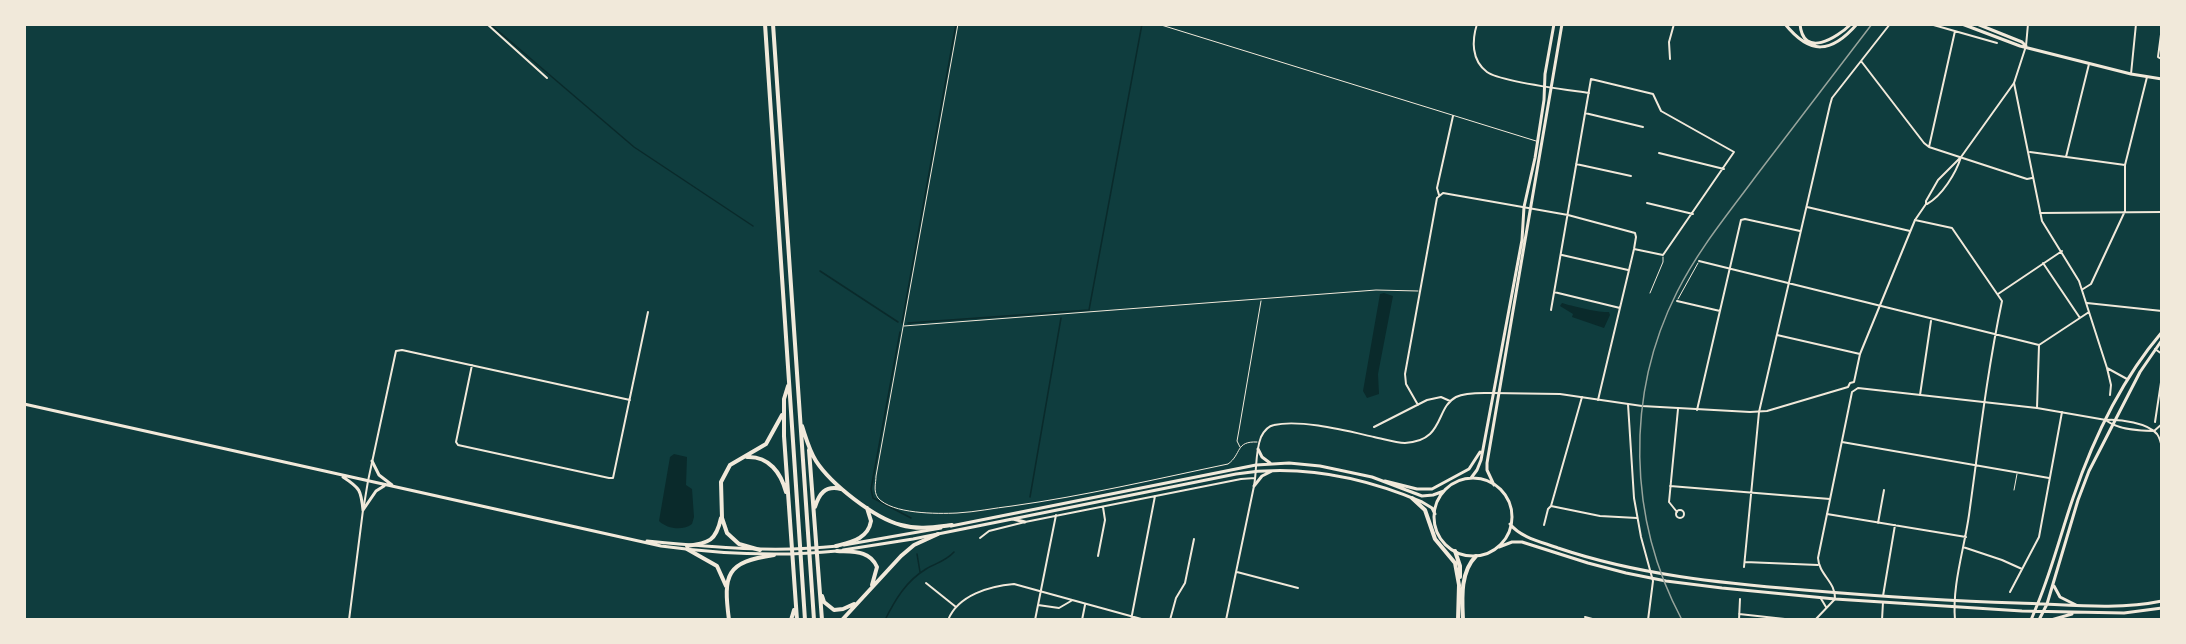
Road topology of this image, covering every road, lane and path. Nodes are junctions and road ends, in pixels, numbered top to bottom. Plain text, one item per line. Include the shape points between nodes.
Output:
1 (487, 24) edge
2 (765, 24) edge
3 (773, 24) edge
4 (958, 24) edge
5 (1158, 24) edge
6 (1477, 24) edge
7 (1554, 24) edge
8 (1562, 24) edge
9 (1674, 24) edge
10 (1785, 24) edge
11 (1800, 24) edge
12 (1851, 24) edge
13 (1857, 24) edge
14 (1890, 24) edge
15 (1930, 24) edge
16 (1962, 24) edge
17 (1977, 24) edge
18 (2028, 24) edge
19 (2136, 24) edge
20 (2162, 27) edge
21 (1954, 31) junction
22 (1997, 43) dead end
23 (2026, 46) junction
24 (2160, 58) edge
25 (1670, 59) dead end
26 (1861, 61) junction
27 (2089, 64) junction
28 (2131, 74) junction
29 (2147, 77) junction
30 (547, 78) dead end
31 (2162, 79) edge
32 (2014, 83) junction
33 (1545, 86) junction
34 (1551, 87) junction
35 (1589, 93) junction
36 (1585, 113) junction
37 (1453, 116) junction
38 (1643, 126) dead end
39 (1538, 141) junction
40 (1929, 147) junction
41 (2028, 152) junction
42 (1659, 153) dead end
43 (1961, 157) junction
44 (2066, 157) junction
45 (1576, 164) junction
46 (2125, 165) junction
47 (1724, 169) junction
48 (1631, 176) dead end
49 (2032, 178) junction
50 (1439, 195) junction
51 (1647, 202) dead end
52 (1926, 204) junction
53 (1524, 207) junction
54 (1807, 207) junction
55 (1531, 209) junction
56 (2125, 211) junction
57 (2162, 212) edge
58 (2040, 213) junction
59 (1693, 214) junction
60 (1568, 215) junction
61 (1915, 220) junction
62 (1801, 231) junction
63 (1910, 231) junction
64 (1634, 249) junction
65 (2062, 251) junction
66 (1562, 255) junction
67 (1663, 255) junction
68 (1699, 261) joint
69 (2043, 263) junction
70 (1730, 268) junction
71 (1628, 270) junction
72 (1789, 284) junction
73 (2083, 289) junction
74 (1419, 291) junction
75 (1554, 292) junction
76 (1650, 293) dead end
77 (1998, 294) junction
78 (1261, 299) junction
79 (1677, 301) joint
80 (2087, 303) junction
81 (1879, 306) junction
82 (1620, 308) junction
83 (1551, 310) dead end
84 (1720, 311) junction
85 (2162, 311) edge
86 (648, 312) dead end
87 (2089, 312) junction
88 (2080, 318) junction
89 (1931, 320) junction
90 (903, 326) junction
91 (2162, 332) edge
92 (1994, 334) junction
93 (1777, 335) junction
94 (2162, 340) edge
95 (2039, 345) junction
96 (2155, 349) junction
97 (1860, 354) junction
98 (2162, 354) edge
99 (472, 365) junction
100 (2107, 368) junction
101 (2162, 376) edge
102 (2127, 379) junction
103 (789, 382) junction
104 (1854, 382) junction
105 (1848, 387) junction
106 (1858, 388) junction
107 (1852, 392) junction
108 (1492, 393) junction
109 (1500, 393) junction
110 (1920, 395) junction
111 (2110, 395) dead end
112 (1582, 397) junction
113 (630, 400) junction
114 (1598, 400) junction
115 (1450, 401) junction
116 (1983, 402) junction
117 (24, 404) edge
118 (1628, 404) junction
119 (1418, 405) junction
120 (2037, 408) junction
121 (1678, 409) junction
122 (1697, 410) junction
123 (783, 411) junction
124 (1759, 412) junction
125 (2062, 412) junction
126 (799, 419) junction
127 (2106, 420) junction
128 (2114, 420) junction
129 (2155, 422) dead end
130 (2162, 423) edge
131 (2112, 424) junction
132 (1374, 427) dead end
133 (2154, 431) junction
134 (1842, 442) junction
135 (1259, 443) junction
136 (809, 447) junction
137 (1240, 447) junction
138 (2162, 448) edge
139 (1258, 449) junction
140 (1481, 450) junction
141 (740, 459) junction
142 (372, 461) junction
143 (1271, 464) junction
144 (1256, 465) junction
145 (1975, 465) junction
146 (1274, 471) junction
147 (1256, 472) junction
148 (2017, 472) junction
149 (339, 474) junction
150 (1372, 477) junction
151 (1255, 478) junction
152 (1471, 478) junction
153 (2049, 478) junction
154 (368, 481) junction
155 (386, 485) junction
156 (1494, 485) junction
157 (1254, 486) junction
158 (1670, 486) junction
159 (396, 487) junction
160 (844, 489) junction
161 (1444, 490) junction
162 (1884, 490) dead end
163 (2014, 490) dead end
164 (1751, 492) junction
165 (1155, 496) junction
166 (1413, 498) junction
167 (1830, 500) junction
168 (789, 501) junction
169 (862, 503) junction
170 (1551, 506) junction
171 (1103, 507) junction
172 (363, 510) junction
173 (814, 512) junction
174 (1677, 512) dead end
175 (1435, 514) junction
176 (1827, 514) junction
177 (1056, 515) junction
178 (722, 518) junction
179 (1637, 518) junction
180 (1011, 519) junction
181 (1024, 522) junction
182 (1878, 523) junction
183 (1510, 524) junction
184 (952, 525) junction
185 (1544, 525) dead end
186 (1894, 525) junction
187 (938, 534) junction
188 (1966, 537) junction
189 (980, 538) dead end
190 (1194, 539) dead end
191 (687, 547) junction
192 (1499, 547) junction
193 (1963, 547) junction
194 (837, 549) junction
195 (760, 550) junction
196 (1455, 551) junction
197 (787, 552) junction
198 (774, 555) junction
199 (1098, 556) dead end
200 (1476, 556) junction
201 (1745, 562) junction
202 (1818, 565) junction
203 (1744, 567) dead end
204 (2022, 569) junction
205 (1236, 571) junction
206 (926, 583) dead end
207 (2054, 584) junction
208 (819, 585) junction
209 (1459, 585) junction
210 (871, 587) junction
211 (1298, 588) dead end
212 (727, 589) junction
213 (1041, 591) junction
214 (1835, 592) junction
215 (2010, 592) dead end
216 (1820, 597) junction
217 (1883, 597) junction
218 (1740, 599) dead end
219 (1835, 599) junction
220 (1071, 601) junction
221 (1954, 601) junction
222 (2162, 601) edge
223 (1883, 602) junction
224 (857, 603) junction
225 (2038, 603) junction
226 (2047, 604) junction
227 (1038, 605) junction
228 (1085, 605) junction
229 (2076, 605) junction
230 (796, 606) junction
231 (956, 607) junction
232 (1954, 607) junction
233 (2162, 608) edge
234 (1826, 609) junction
235 (2035, 611) junction
236 (2043, 611) junction
237 (2079, 612) junction
238 (2105, 613) junction
239 (1739, 614) junction
240 (1585, 617) dead end
241 (1131, 618) edge
242 (349, 620) edge
243 (729, 620) edge
244 (791, 620) edge
245 (796, 620) edge
246 (805, 620) edge
247 (814, 620) edge
248 (822, 620) edge
249 (842, 620) edge
250 (948, 620) edge
251 (1035, 620) edge
252 (1082, 620) edge
253 (1146, 620) edge
254 (1170, 620) edge
255 (1226, 620) edge
256 (1458, 620) edge
257 (1463, 620) edge
258 (1596, 620) edge
259 (1648, 620) edge
260 (1739, 620) edge
261 (1794, 620) edge
262 (1815, 620) edge
263 (1882, 620) edge
264 (1955, 620) edge
265 (2031, 620) edge
266 (2039, 620) edge
267 (2051, 620) edge
268 (2105, 620) edge

1 - 30 street
2 - 103 highway
3 - 126 highway
4 - 90 lane
5 - 37 lane
6 - 33 street via 1474,50 1482,67 1494,75
7 - 33 main road
8 - 34 main road
9 - 25 street via 1669,40
10 - 13 main road via 1800,41 1817,48 1837,42
11 - 12 main road via 1806,38 1820,43 1834,39
14 - 26 street
15 - 21 street
16 - 23 main road
17 - 23 main road
18 - 23 street
19 - 28 street
20 - 24 street
21 - 22 street
21 - 40 street
23 - 27 main road
23 - 32 street
26 - 40 street
26 - 54 street via 1831,101
27 - 28 main road
27 - 44 street
28 - 29 main road
29 - 31 main road
29 - 46 street
32 - 41 street
32 - 43 street
33 - 34 street
33 - 39 main road
34 - 35 street
34 - 55 main road
35 - 36 street
35 - 47 street via 1591,79 1655,95 1659,110 1734,152
36 - 38 street
36 - 45 street
37 - 39 lane
37 - 50 street via 1437,188
39 - 53 main road
40 - 43 street
41 - 44 street
41 - 49 street
42 - 47 street
43 - 49 street
43 - 52 street via 1938,180
43 - 52 street via 1954,174
44 - 46 street
45 - 48 street
45 - 60 street
46 - 56 street
47 - 59 street
49 - 58 street
50 - 53 street
50 - 74 street
51 - 59 street
52 - 61 street
53 - 55 street
53 - 108 main road via 1520,251
54 - 62 street
54 - 63 street
55 - 60 street
55 - 109 main road
56 - 57 street
56 - 58 street
56 - 73 street via 2091,284
58 - 65 street
59 - 67 street
60 - 64 street via 1631,231 1636,237
60 - 66 street
61 - 63 street
61 - 77 street via 1952,228
62 - 70 street via 1741,220
62 - 72 street
63 - 81 street
64 - 67 street
64 - 71 street
65 - 69 street
65 - 73 street
66 - 71 street
66 - 75 street
67 - 76 lane
68 - 70 street
68 - 79 lane
69 - 77 street
69 - 88 street
70 - 72 street
70 - 84 street
71 - 82 street
72 - 81 street
72 - 93 street
73 - 80 street
74 - 78 lane via 1376,290
74 - 119 street via 1405,374
75 - 82 street
75 - 83 street
77 - 92 street via 2002,301
78 - 90 lane
78 - 137 lane via 1237,441
79 - 84 street
80 - 85 street
80 - 87 street
81 - 89 street
81 - 97 street
82 - 114 street
84 - 122 street
86 - 113 street
87 - 88 street
87 - 100 street
88 - 95 street
89 - 92 street
89 - 110 street
90 - 137 lane via 875,489 882,501 896,507 959,513 1044,501 1228,464
91 - 102 main road
92 - 95 street
92 - 116 street
93 - 97 street
93 - 124 street
94 - 96 main road
95 - 120 street
96 - 98 street
96 - 128 main road
97 - 104 street
99 - 113 street
99 - 113 street via 457,433 458,445 613,478
99 - 142 street via 396,351
100 - 102 street
100 - 111 street
101 - 129 street
102 - 127 main road
103 - 123 highway
103 - 246 highway
104 - 105 street
104 - 106 street
105 - 107 street
105 - 124 street
106 - 107 street
106 - 110 street
107 - 134 street
108 - 109 street
108 - 115 street via 1462,394
108 - 140 main road
109 - 112 street
109 - 156 main road via 1486,463
110 - 116 street
112 - 114 street
112 - 170 street
114 - 118 street
115 - 119 street via 1441,397
115 - 135 street via 1438,425 1418,441 1400,443 1336,429 1281,425 1264,431
116 - 120 street
116 - 145 street
117 - 149 main road
118 - 121 street
118 - 179 street
119 - 132 street
120 - 125 street
121 - 122 street
121 - 158 street
122 - 124 street
123 - 141 highway via 766,444
123 - 168 highway
124 - 164 street
125 - 127 street
125 - 153 street
126 - 136 highway
126 - 247 highway
127 - 128 street
127 - 131 street
127 - 225 main road via 2083,471
128 - 131 main road
128 - 133 street
130 - 133 street
131 - 133 street
131 - 207 main road via 2083,487
133 - 138 street
134 - 145 street
134 - 167 street
135 - 137 lane
135 - 139 street
136 - 160 highway via 821,468
136 - 173 highway
139 - 143 main road
139 - 144 street
140 - 150 main road via 1469,469 1431,489
140 - 152 main road via 1479,466
141 - 168 highway via 756,457 770,464
141 - 178 highway via 730,465 721,482
142 - 154 street
142 - 159 main road via 379,475
143 - 144 main road
143 - 150 main road via 1320,466
144 - 147 street
144 - 184 main road
145 - 148 street
145 - 188 street
146 - 147 main road
146 - 157 main road via 1262,476
146 - 166 main road via 1345,477
147 - 151 street
147 - 180 main road
148 - 153 street
148 - 163 lane
149 - 154 main road
149 - 172 main road via 361,491
150 - 161 main road via 1422,496
151 - 157 street
151 - 165 street
152 - 156 main road
152 - 161 main road
153 - 204 street via 2039,537
154 - 155 main road
154 - 172 street
155 - 159 main road
155 - 172 main road via 376,491
156 - 183 main road via 1508,502
157 - 205 street
158 - 164 street
158 - 174 street via 1669,502
159 - 191 main road via 632,539
160 - 169 highway
160 - 173 highway via 825,489
161 - 175 main road
162 - 182 street
164 - 167 street
164 - 201 street
165 - 171 street
165 - 241 street
166 - 175 main road
166 - 209 highway via 1425,510 1435,539 1455,563
167 - 176 street
168 - 230 highway
169 - 184 highway via 879,516 902,525
169 - 194 highway via 871,521 867,532
170 - 179 street via 1600,516
170 - 185 street
171 - 177 street
171 - 199 street via 1105,520
172 - 242 street
173 - 208 highway
175 - 196 main road via 1441,537
176 - 182 street
176 - 202 street
177 - 181 street
177 - 213 street
178 - 191 highway via 711,540
178 - 195 highway via 732,539
179 - 259 street via 1653,581
180 - 181 main road
180 - 187 main road
181 - 189 street via 989,531
182 - 186 street
183 - 192 main road
183 - 214 main road via 1542,543 1646,572
184 - 194 main road
186 - 188 street
186 - 217 street
187 - 194 main road
187 - 210 highway via 907,550
188 - 193 street
190 - 254 street via 1185,583
191 - 195 main road
191 - 198 main road
191 - 212 highway via 717,566
192 - 200 main road
192 - 216 main road via 1517,542 1533,545 1588,563 1666,581
193 - 204 street
193 - 221 street
194 - 197 main road
194 - 210 highway via 872,558 877,567
195 - 197 main road
196 - 200 main road
196 - 209 highway via 1460,566
197 - 198 main road
198 - 212 highway via 734,568
200 - 257 highway via 1464,579
201 - 202 street
201 - 203 street
202 - 214 street
204 - 215 street
205 - 211 street
205 - 255 street
206 - 231 street
207 - 226 main road
207 - 229 main road via 2060,597
208 - 224 highway via 824,602 834,610
208 - 248 highway
209 - 256 highway
210 - 224 highway
212 - 243 highway
213 - 220 street
213 - 227 street
213 - 231 street via 1018,584 1002,585 979,592
214 - 217 main road
214 - 219 street
216 - 219 main road
216 - 234 street
217 - 221 main road
218 - 239 street
219 - 223 main road
219 - 234 street
220 - 227 street via 1059,608
220 - 228 street
221 - 225 main road
221 - 232 street
222 - 229 main road via 2124,607
223 - 232 main road
223 - 263 street
224 - 249 highway
225 - 226 main road
225 - 235 main road
226 - 229 main road
226 - 236 main road
227 - 251 street
228 - 241 street
228 - 252 street
230 - 244 highway
230 - 245 highway
231 - 250 street
232 - 235 main road
232 - 264 street
233 - 238 main road
234 - 262 street
235 - 236 main road
235 - 265 main road
236 - 237 main road
236 - 266 main road
237 - 238 main road
237 - 267 main road
238 - 268 street
239 - 260 street
239 - 261 street
240 - 258 street
241 - 253 street

